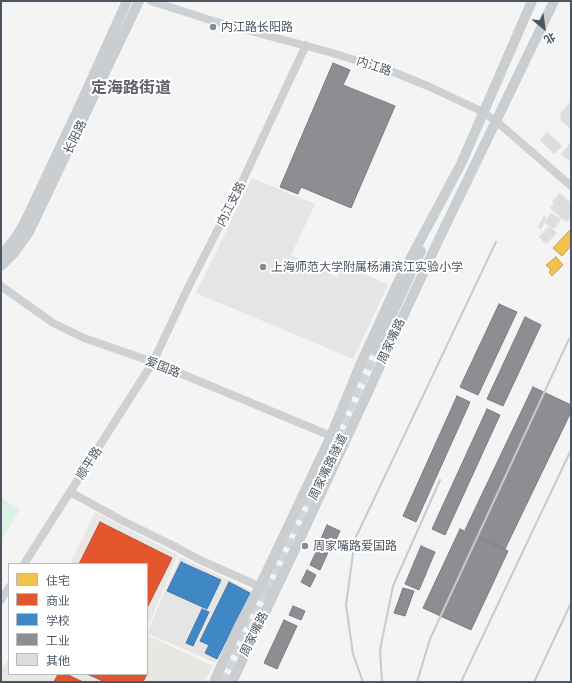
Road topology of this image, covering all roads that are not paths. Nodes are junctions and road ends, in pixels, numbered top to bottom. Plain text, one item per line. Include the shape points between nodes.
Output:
1 (127, 1) edge
2 (139, 1) edge
3 (150, 1) edge
4 (532, 1) edge
5 (554, 1) edge
6 (306, 45) junction
7 (483, 112) junction
8 (496, 121) junction
9 (461, 164) junction
10 (571, 186) edge
11 (1, 256) edge
12 (1, 266) edge
13 (1, 286) edge
14 (380, 353) junction
15 (153, 362) junction
16 (331, 436) junction
17 (70, 492) junction
18 (25, 563) edge
19 (275, 579) dead end
20 (260, 586) junction
21 (8, 589) edge
22 (274, 593) junction
23 (1, 600) edge
24 (214, 682) edge
25 (232, 682) edge

1 - 11 main road, 长阳路 via 25,222
2 - 12 main road, 长阳路 via 29,232
3 - 6 street, 内江路 via 213,21
4 - 7 main road, 周家嘴路
5 - 8 main road, 周家嘴路
6 - 7 street, 内江路 via 391,71
6 - 15 street, 内江支路
7 - 8 street, 内江路
7 - 9 main road, 周家嘴路
8 - 10 street, 内江路
8 - 14 main road, 周家嘴路
9 - 14 main road, 周家嘴路隧道
9 - 16 main road, 周家嘴路 via 400,278 360,363
13 - 15 street, 爱国路 via 53,323 84,338
14 - 19 main road, 周家嘴路隧道
14 - 22 main road, 周家嘴路
15 - 16 street, 爱国路
15 - 17 street, 顺平路
16 - 20 main road, 周家嘴路
17 - 18 street, 顺平路
17 - 20 street via 200,560
20 - 22 street
20 - 24 main road, 周家嘴路
21 - 23 street
22 - 25 main road, 周家嘴路

